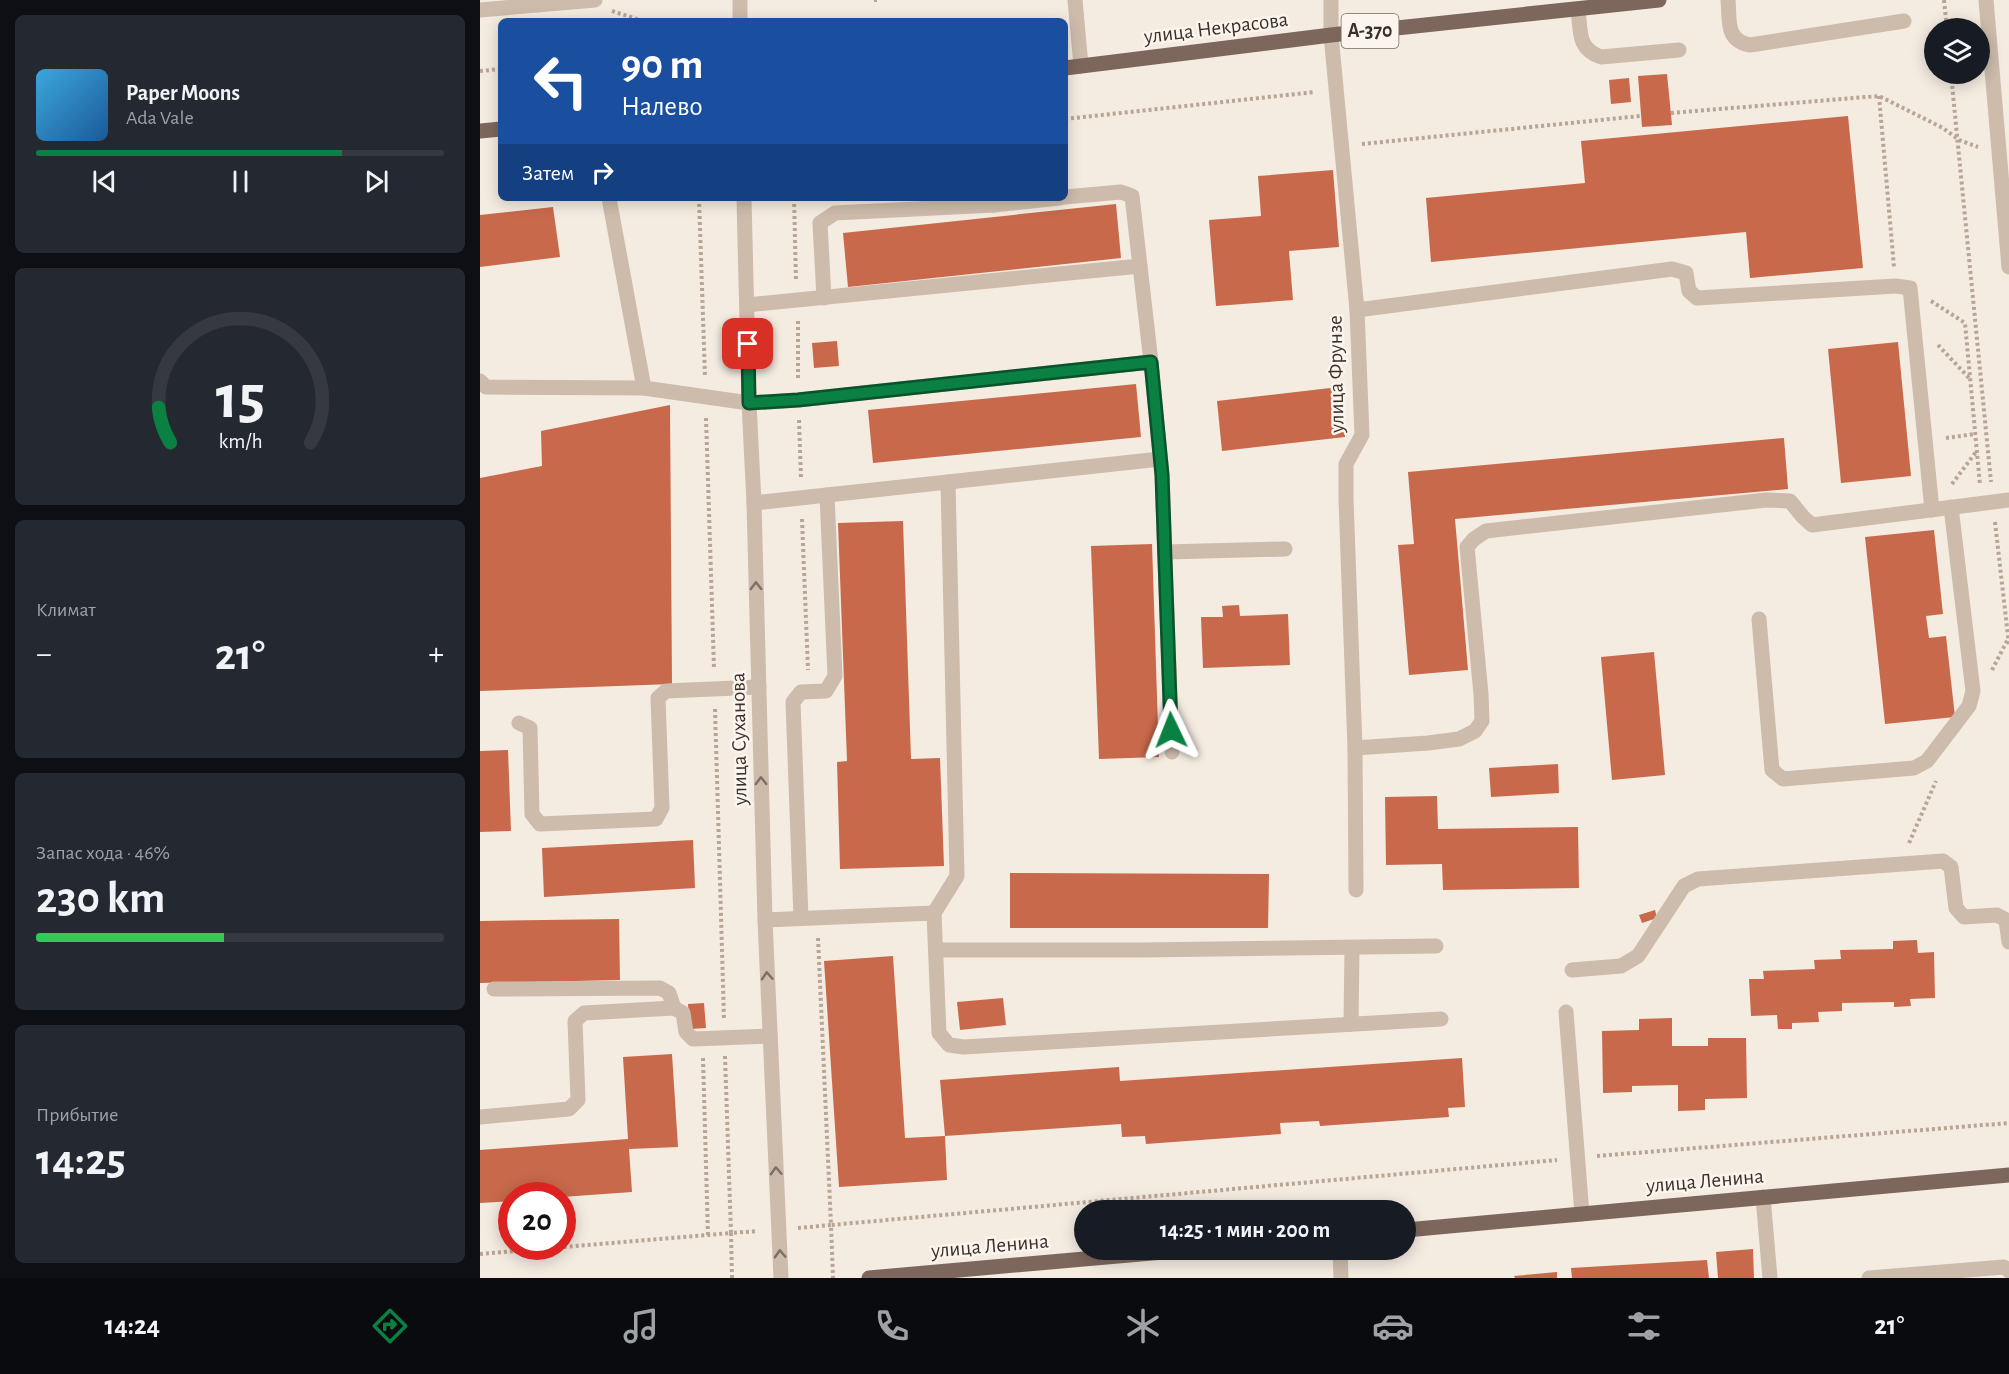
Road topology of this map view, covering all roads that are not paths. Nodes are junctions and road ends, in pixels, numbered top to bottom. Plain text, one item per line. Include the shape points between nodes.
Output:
1 (596, 0) edge
2 (740, 0) edge
3 (1075, 0) edge
4 (1331, 0) edge
5 (1659, 0) edge
6 (1728, 0) edge
7 (1986, 0) edge
8 (480, 10) edge
9 (1578, 10) junction
10 (740, 18) edge
11 (1986, 18) edge
12 (1904, 21) dead end
13 (1331, 35) junction
14 (1678, 50) dead end
15 (1081, 66) junction
16 (1068, 68) edge
17 (1989, 84) edge
18 (498, 129) edge
19 (480, 131) edge
20 (1068, 197) edge
21 (610, 201) edge
22 (744, 201) edge
23 (994, 201) edge
24 (1140, 266) junction
25 (2009, 267) edge
26 (824, 298) junction
27 (747, 305) junction
28 (1357, 310) junction
29 (1151, 362) junction
30 (480, 381) edge
31 (644, 388) junction
32 (749, 403) junction
33 (1160, 459) junction
34 (948, 482) junction
35 (827, 495) junction
36 (2009, 500) edge
37 (754, 503) junction
38 (1952, 507) junction
39 (1932, 510) junction
40 (1285, 549) dead end
41 (1165, 552) junction
42 (1760, 619) dead end
43 (759, 687) junction
44 (519, 723) dead end
45 (1355, 748) junction
46 (1172, 752) dead end
47 (1356, 890) dead end
48 (934, 913) junction
49 (801, 918) junction
50 (765, 920) junction
51 (2009, 942) edge
52 (1436, 946) dead end
53 (1352, 948) junction
54 (937, 950) junction
55 (1572, 970) dead end
56 (494, 989) dead end
57 (674, 1008) junction
58 (1566, 1012) dead end
59 (1441, 1019) dead end
60 (1351, 1024) junction
61 (770, 1036) junction
62 (480, 1117) edge
63 (2009, 1175) edge
64 (1763, 1197) junction
65 (1582, 1214) junction
66 (1416, 1229) edge
67 (1074, 1260) edge
68 (1340, 1260) edge
69 (2009, 1270) edge
70 (781, 1278) edge
71 (869, 1278) edge
72 (1341, 1278) edge
73 (1770, 1278) edge
74 (1869, 1278) edge

1 - 8 street
2 - 10 street
3 - 15 street
4 - 13 street, улица Фрунзе
5 - 9 main road, улица Некрасова / А-370
6 - 12 street via 1731,35 1739,43 1750,45
7 - 11 street
9 - 13 main road, улица Некрасова / А-370
9 - 14 street via 1582,43 1590,54 1601,57
13 - 15 main road, улица Некрасова / А-370
13 - 28 street, улица Фрунзе
15 - 16 main road, улица Некрасова / А-370
17 - 25 street
18 - 19 main road
20 - 24 street via 1120,192 1132,196
21 - 31 street
22 - 27 street, улица Суханова
23 - 26 street via 835,213 820,223
24 - 26 street
24 - 29 street
26 - 27 street
27 - 32 street, улица Суханова
28 - 39 street via 1672,269 1686,273 1689,291 1697,298 1903,287
28 - 45 street, улица Фрунзе via 1362,435 1346,464
29 - 32 street
29 - 33 street
30 - 31 street via 486,387
31 - 32 street
32 - 37 street, улица Суханова
33 - 34 street
33 - 41 street
34 - 35 street
34 - 48 street via 957,876
35 - 37 street
35 - 49 street via 835,676 826,691 801,692 793,702
36 - 38 street
43 -> 37 street, улица Суханова
38 - 39 street
38 - 42 street via 1973,691 1969,706 1928,761 1914,768 1783,779 1772,770
39 - 45 street via 1812,525 1790,501 1766,500 1486,531 1467,546 1482,721 1474,731 1459,738
40 - 41 street
41 - 46 street
43 - 44 street via 666,691 658,698 662,808 656,819 540,824 532,814 530,728
50 -> 43 street, улица Суханова
45 - 47 street, улица Фрунзе
48 - 49 street
48 - 54 street
49 - 50 street
61 -> 50 street, улица Суханова
51 - 55 street via 2006,920 1997,915 1964,917 1956,908 1951,867 1943,861 1698,879 1684,886 1638,956 1621,966
52 - 53 street
53 - 54 street
53 - 60 street
54 - 60 street via 939,1033 949,1045
56 - 57 street via 660,988 669,993
57 - 61 street via 683,1013 686,1032 693,1039
57 - 62 street via 584,1013 575,1020 578,1100 569,1109
58 - 65 street
59 - 60 street
70 -> 61 street, улица Суханова
63 - 64 main road, улица Ленина
64 - 65 main road, улица Ленина
64 - 73 street
65 - 66 main road, улица Ленина
67 - 71 main road, улица Ленина
68 - 72 street
69 - 74 street via 2004,1267

